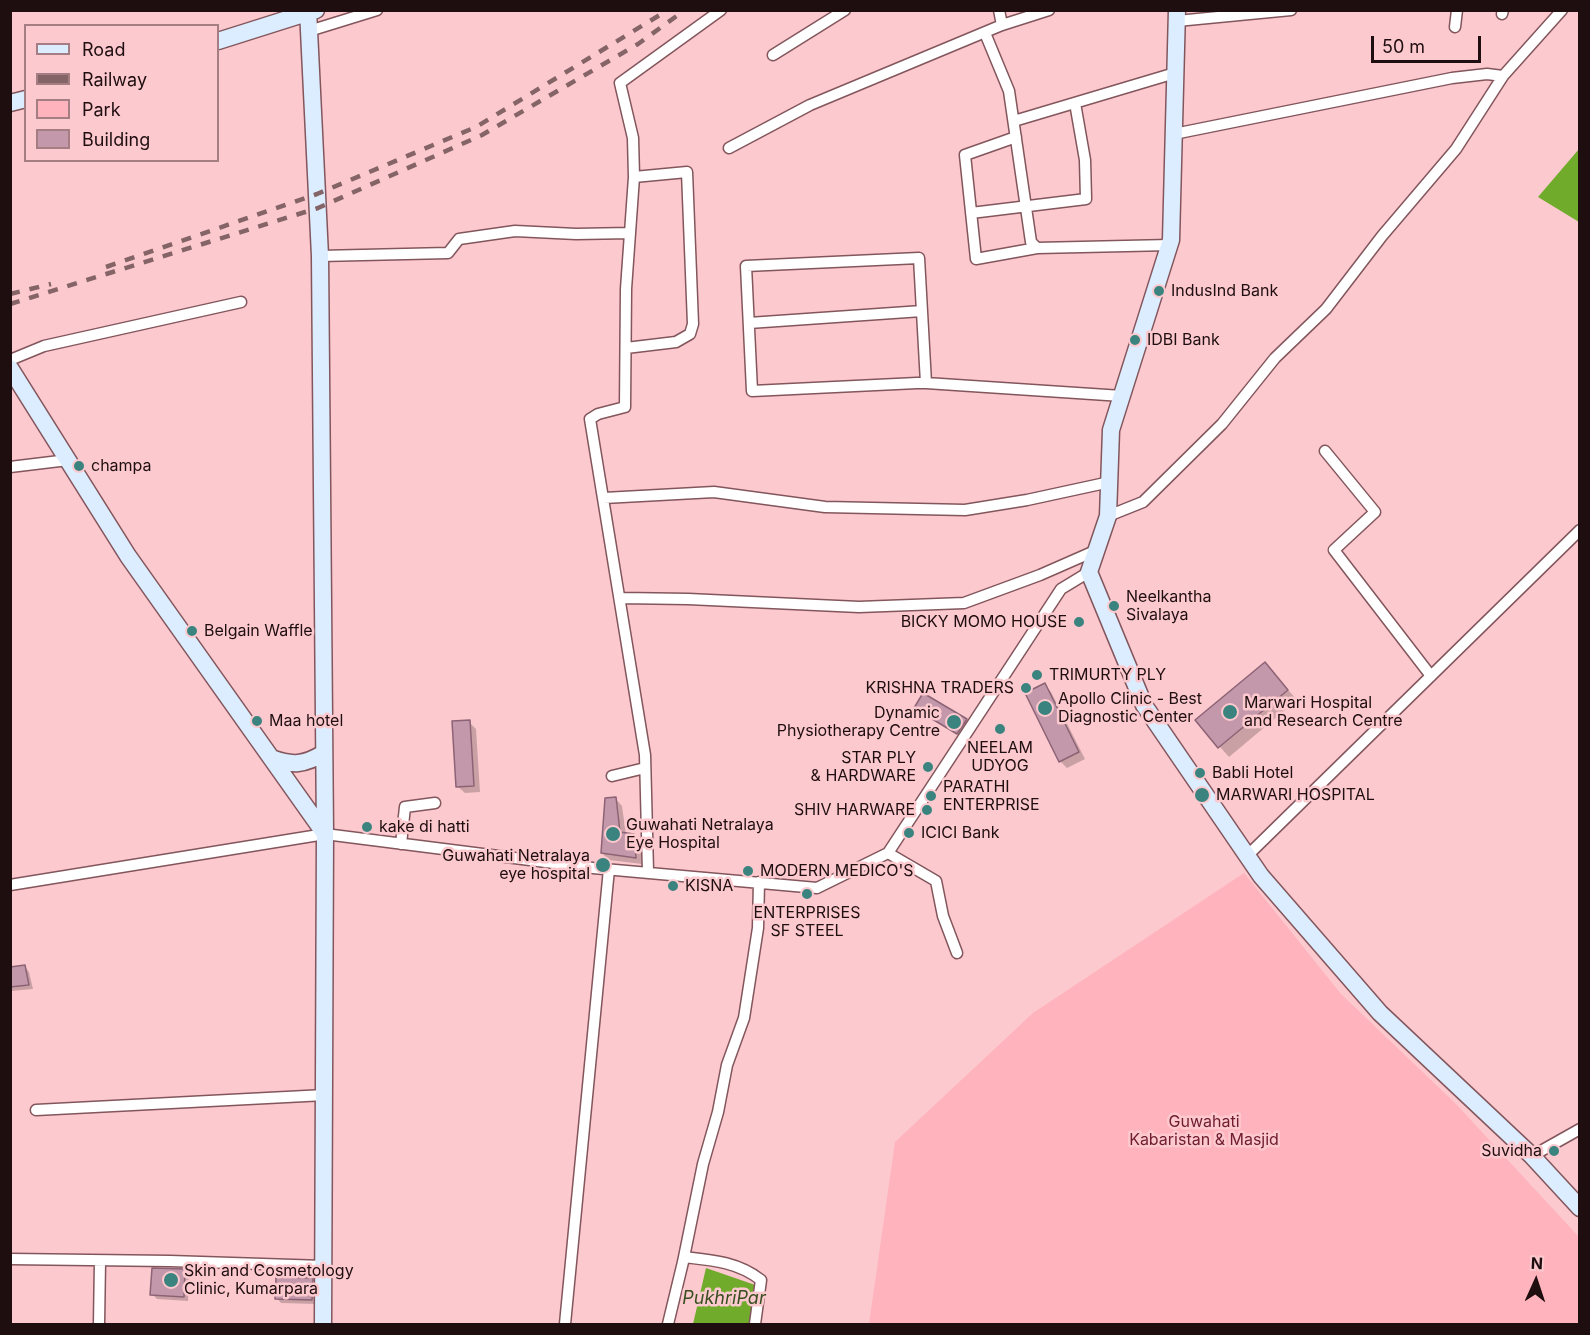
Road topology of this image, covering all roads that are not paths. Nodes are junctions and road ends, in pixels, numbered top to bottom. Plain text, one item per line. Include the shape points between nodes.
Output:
1 (377, 10) edge
2 (721, 10) edge
3 (845, 10) edge
4 (999, 10) edge
5 (1049, 10) edge
6 (1291, 10) edge
7 (1457, 10) edge
8 (1562, 10) edge
9 (311, 12) edge
10 (1177, 16) edge
11 (1002, 26) junction
12 (1455, 27) dead end
13 (309, 32) junction
14 (985, 33) junction
15 (219, 41) edge
16 (773, 55) dead end
17 (1175, 74) junction
18 (1503, 76) junction
19 (1075, 103) junction
20 (1014, 121) junction
21 (1174, 134) junction
22 (1016, 137) junction
23 (729, 148) dead end
24 (634, 177) junction
25 (1027, 207) junction
26 (971, 213) junction
27 (630, 233) junction
28 (1170, 245) junction
29 (1037, 248) junction
30 (320, 256) junction
31 (241, 302) dead end
32 (922, 311) junction
33 (749, 323) junction
34 (626, 348) junction
35 (10, 360) edge
36 (10, 368) edge
37 (926, 383) junction
38 (1122, 396) junction
39 (1325, 451) dead end
40 (68, 460) junction
41 (10, 467) edge
42 (1110, 482) junction
43 (604, 498) junction
44 (1108, 516) junction
45 (1580, 530) edge
46 (1096, 550) junction
47 (1089, 572) junction
48 (621, 598) junction
49 (1431, 676) junction
50 (324, 753) junction
51 (271, 758) junction
52 (645, 768) junction
53 (612, 776) dead end
54 (435, 803) dead end
55 (325, 834) junction
56 (401, 844) junction
57 (888, 853) junction
58 (1247, 856) junction
59 (609, 869) junction
60 (648, 872) junction
61 (759, 882) junction
62 (10, 885) edge
63 (957, 953) dead end
64 (325, 1095) junction
65 (36, 1110) dead end
66 (1580, 1129) edge
67 (1532, 1156) junction
68 (1580, 1208) edge
69 (684, 1257) junction
70 (10, 1259) edge
71 (100, 1261) junction
72 (324, 1266) junction
73 (99, 1324) edge
74 (323, 1324) edge
75 (565, 1324) edge
76 (668, 1324) edge
77 (755, 1324) edge

1 - 13 street
2 - 24 street via 621,83 633,138
3 - 16 street
4 - 11 street
5 - 11 street
6 - 10 street
7 - 12 street
8 - 18 street
9 - 13 street
9 - 15 street
10 - 17 street
11 - 14 street
13 - 30 street
14 - 20 street via 1009,91
14 - 23 street via 810,105
17 - 19 street
17 - 21 street
18 - 21 street via 1452,78
18 - 44 street via 1456,149 1326,309 1275,358 1222,424 1143,502
19 - 20 street
19 - 25 street via 1085,160 1086,199
20 - 22 street
21 - 28 street
22 - 25 street
22 - 26 street via 965,155
24 - 27 street
24 - 34 street via 687,172 693,324 690,334 676,342
25 - 26 street
25 - 29 street via 1031,242
26 - 29 street via 976,259
27 - 30 street via 515,231 459,239 448,253
27 - 34 street
28 - 29 street
28 - 38 street
30 - 50 street
31 - 35 street via 44,346
32 - 33 street
32 - 33 street via 919,258 746,266
32 - 37 street
33 - 37 street via 752,391
34 - 43 street via 625,407 590,419
36 - 40 street
37 - 38 street
38 - 42 street via 1111,430
39 - 49 street via 1375,512 1334,550
40 - 41 street
40 - 51 street via 128,556
42 - 43 street via 965,510 825,507 714,492
42 - 44 street
43 - 48 street
44 - 46 street
45 - 49 street
46 - 47 street
46 - 48 street via 964,603 859,607
47 - 57 street via 1061,589
47 - 58 street via 1144,705
48 - 52 street
49 - 58 street
50 - 51 street via 310,762 294,764
50 - 55 street
51 - 55 street
52 - 53 street
52 - 60 street
54 - 56 street via 405,807
55 - 56 street
55 - 62 street
55 - 64 street
56 - 59 street
57 - 61 street via 818,888
57 - 63 street via 936,881 942,916
58 - 67 street via 1380,1013
59 - 60 street
59 - 75 street
60 - 61 street
61 - 69 street via 758,928 744,1018 727,1065
64 - 65 street
64 - 72 street
66 - 67 street
67 - 68 street
69 - 76 street
69 - 77 street via 722,1262 748,1270 761,1280
70 - 71 street
71 - 72 street
71 - 73 street
72 - 74 street

